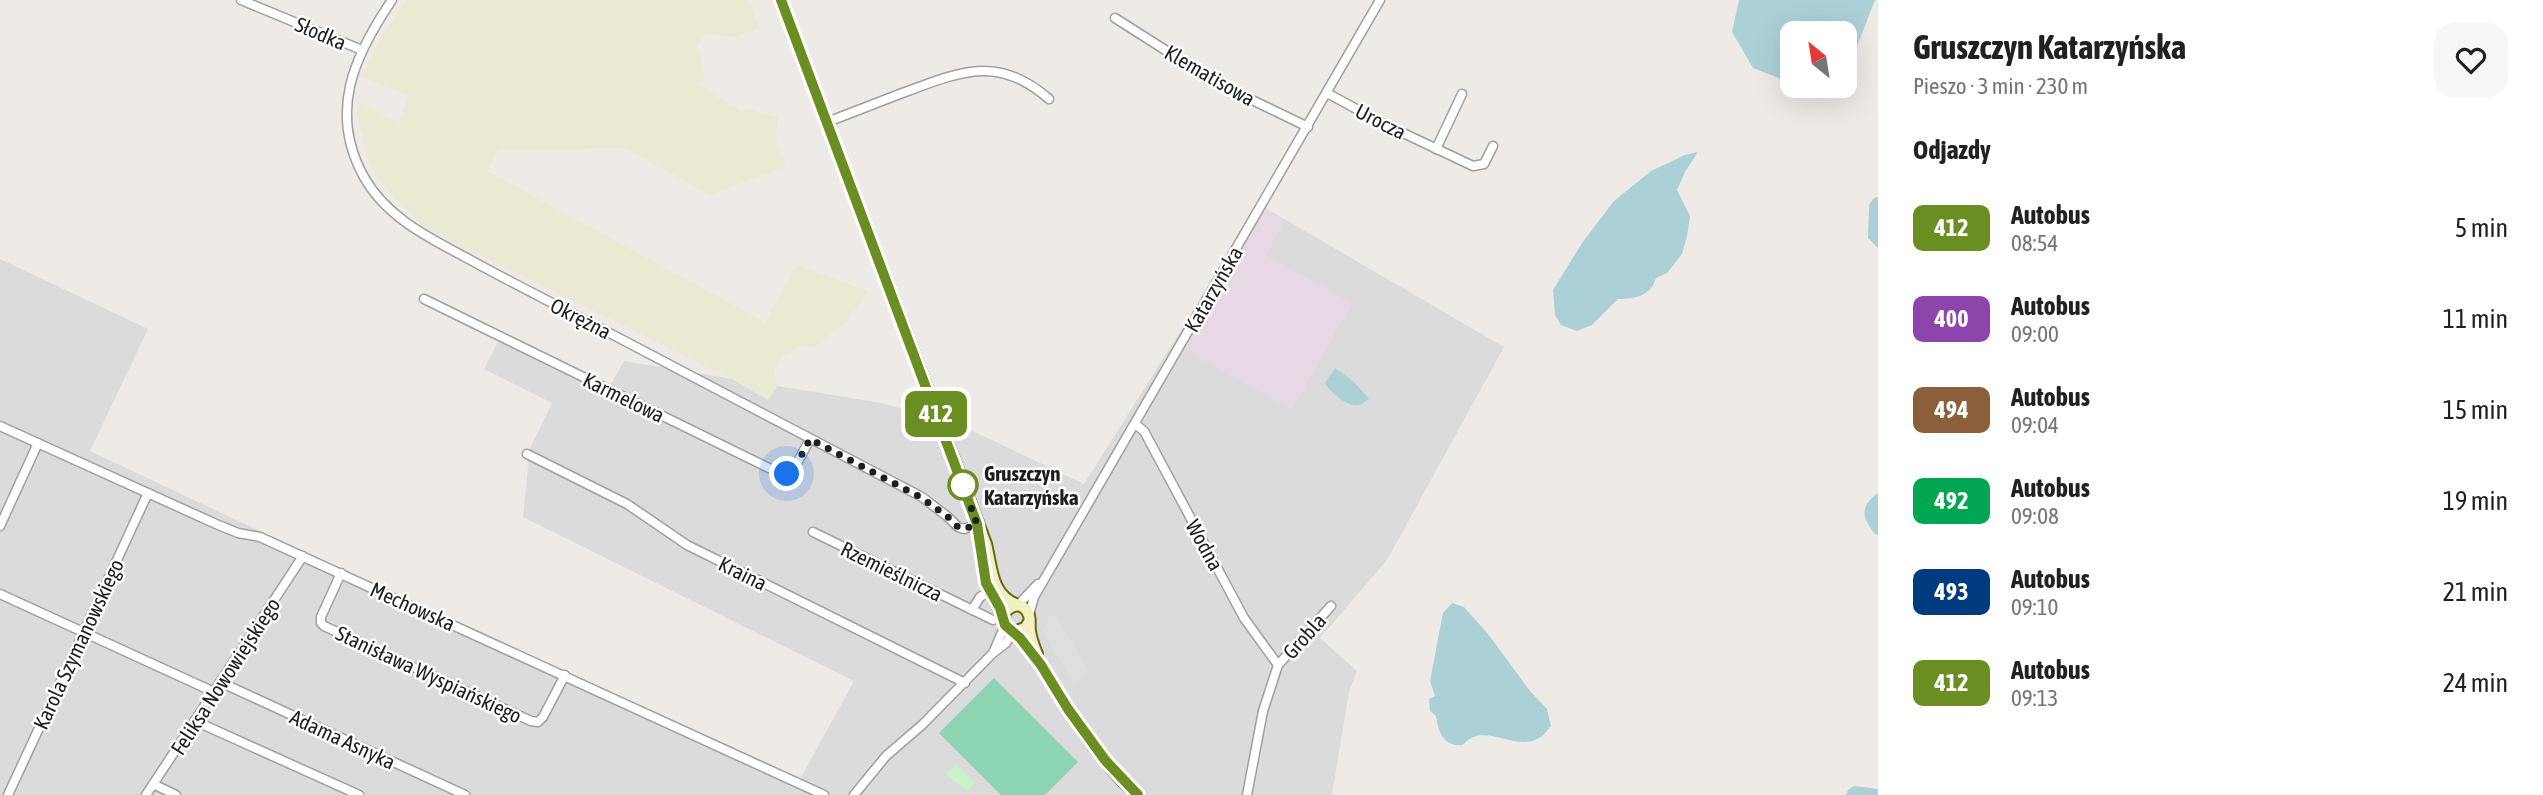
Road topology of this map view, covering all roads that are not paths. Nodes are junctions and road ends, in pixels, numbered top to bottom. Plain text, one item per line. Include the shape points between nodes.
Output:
1 (241, 0) edge
2 (392, 0) edge
3 (781, 0) edge
4 (1380, 0) edge
5 (1115, 18) dead end
6 (362, 50) junction
7 (1327, 93) junction
8 (1462, 94) dead end
9 (1049, 99) dead end
10 (827, 122) junction
11 (1308, 127) junction
12 (1493, 146) dead end
13 (1436, 149) junction
14 (424, 299) dead end
15 (1135, 424) junction
16 (0, 426) edge
17 (810, 439) junction
18 (38, 443) junction
19 (527, 454) dead end
20 (148, 493) junction
21 (977, 524) junction
22 (0, 526) edge
23 (813, 532) dead end
24 (303, 556) junction
25 (341, 573) junction
26 (1046, 578) junction
27 (993, 590) junction
28 (0, 594) edge
29 (1018, 605) junction
30 (1331, 606) dead end
31 (972, 610) junction
32 (1029, 618) junction
33 (1003, 624) junction
34 (84, 634) junction
35 (1041, 665) junction
36 (1278, 665) junction
37 (565, 675) junction
38 (220, 682) junction
39 (965, 683) junction
40 (214, 692) junction
41 (195, 721) junction
42 (153, 784) junction
43 (8, 795) edge
44 (146, 795) edge
45 (176, 795) edge
46 (359, 795) edge
47 (465, 795) edge
48 (824, 795) edge
49 (854, 795) edge
50 (1138, 795) edge
51 (1247, 795) edge

1 - 6 street, Słodka
2 - 6 street, Okrężna
3 - 10 street
4 - 7 street, Katarzyńska
5 - 11 street, Klematisowa via 1217,83
6 - 17 street, Okrężna via 350,78 345,114 348,132 363,176 393,212 415,230
7 - 11 street, Katarzyńska
7 - 13 street, Urocza
8 - 13 street
9 - 10 street via 1008,74 958,72
10 - 21 street
11 - 15 street, Katarzyńska
12 - 13 street, Urocza via 1484,164 1473,166
14 - 17 street, Karmelowa via 777,472 787,474 795,467
15 - 26 street, Katarzyńska
15 - 36 street, Wodna via 1144,431 1244,618
16 - 18 street, Mechowska
17 - 21 street, Okrężna via 922,498 958,527
18 - 20 street, Mechowska
18 - 22 street
19 - 39 street, Kraina via 627,504 687,545
20 - 24 street, Mechowska
20 - 34 street, Karola Szymanowskiego
21 - 27 street via 986,544
23 - 31 street, Rzemieślnicza
24 - 25 street, Mechowska
24 - 38 street, Feliksa Nowowiejskiego
25 - 37 street, Mechowska
25 - 37 street, Stanisława Wyspiańskiego via 321,618 324,626 531,721 543,717
26 - 29 street, Katarzyńska
26 - 32 street, Katarzyńska via 1034,597
27 - 29 street
27 - 31 street via 980,597
27 - 33 street
28 - 34 street
29 - 32 street
29 - 33 street via 1008,608
30 - 36 street, Grobla
31 - 33 street, Rzemieślnicza
32 - 33 street via 1025,628
32 - 35 street
33 - 35 street
33 - 39 street via 993,653
34 - 40 street
34 - 43 street, Karola Szymanowskiego
35 - 50 street via 1099,752
36 - 51 street via 1263,711
37 - 48 street, Mechowska
38 - 40 street, Feliksa Nowowiejskiego
38 - 47 street, Adama Asnyka
39 - 49 street via 876,767
40 - 41 street, Feliksa Nowowiejskiego
41 - 42 street, Feliksa Nowowiejskiego
41 - 46 street
42 - 44 street, Feliksa Nowowiejskiego
42 - 45 street

